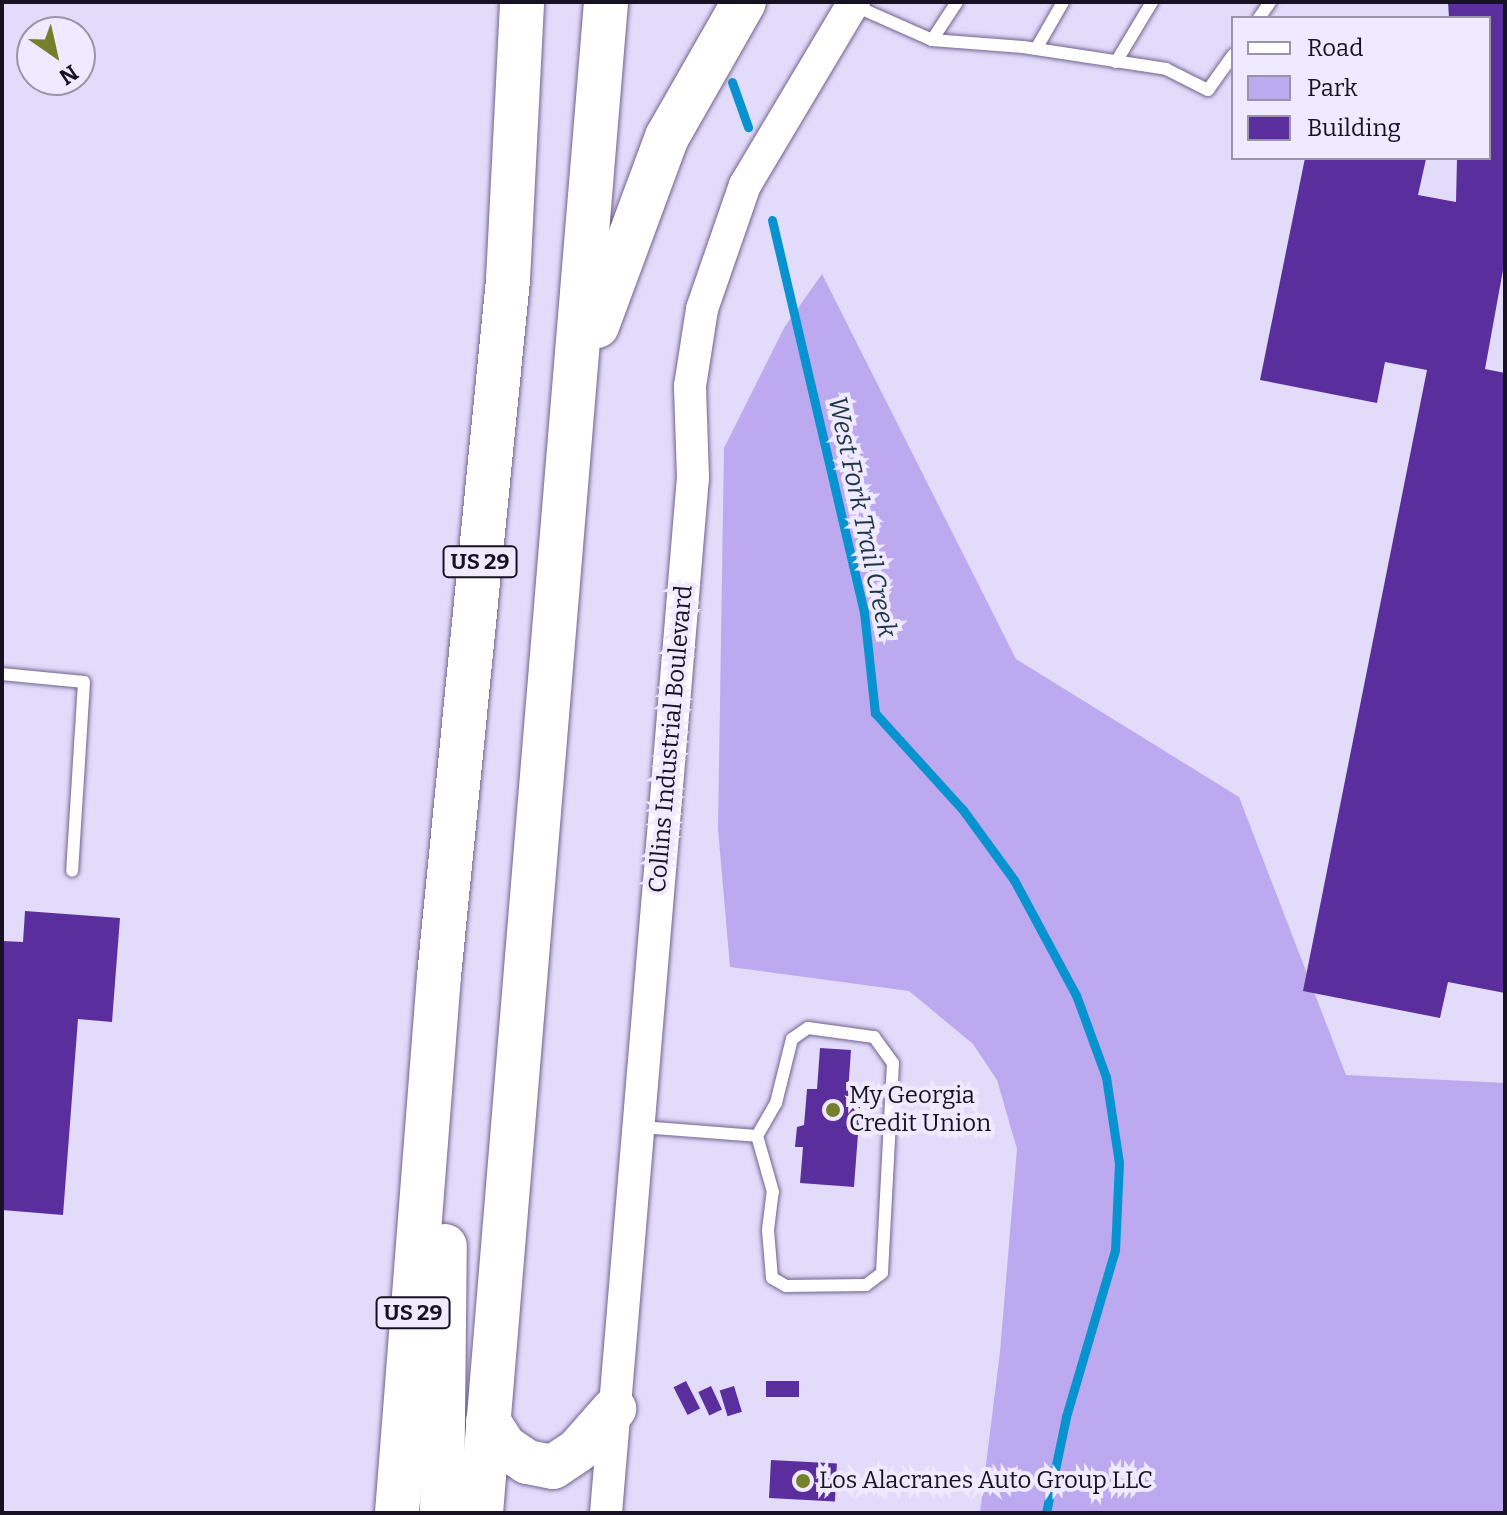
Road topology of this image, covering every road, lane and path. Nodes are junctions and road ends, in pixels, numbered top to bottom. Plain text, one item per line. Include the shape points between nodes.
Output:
1 (522, 2) edge
2 (606, 2) edge
3 (744, 2) edge
4 (957, 2) edge
5 (1063, 2) edge
6 (1152, 2) edge
7 (853, 3) edge
8 (932, 40) junction
9 (1036, 49) junction
10 (1231, 58) edge
11 (1116, 62) junction
12 (579, 373) junction
13 (2, 674) edge
14 (72, 871) dead end
15 (428, 1121) junction
16 (638, 1127) junction
17 (757, 1136) junction
18 (614, 1409) junction
19 (488, 1421) junction
20 (397, 1513) edge
21 (442, 1513) edge
22 (481, 1513) edge
23 (606, 1513) edge

1 - 15 highway, US 29 via 508,280
2 - 12 highway
3 - 12 highway via 667,137
4 - 8 lane
5 - 9 lane
6 - 11 lane
7 - 8 lane
7 - 16 street, Collins Industrial Boulevard via 745,185 702,309 690,386 693,478
8 - 9 lane
9 - 11 lane
10 - 11 lane via 1208,90 1166,69
12 - 19 highway
13 - 14 lane via 84,682
15 - 20 highway, US 29
15 - 21 highway via 445,1227
16 - 17 lane
16 - 18 street, Collins Industrial Boulevard
17 - 17 lane via 773,1192 768,1230 772,1278 786,1286 866,1285 877,1278 882,1273 893,1063 882,1042 863,1034 808,1028 800,1032 792,1039 776,1103
18 - 19 highway via 578,1450 553,1467 527,1462 505,1447
18 - 23 street, Collins Industrial Boulevard
19 - 22 highway

